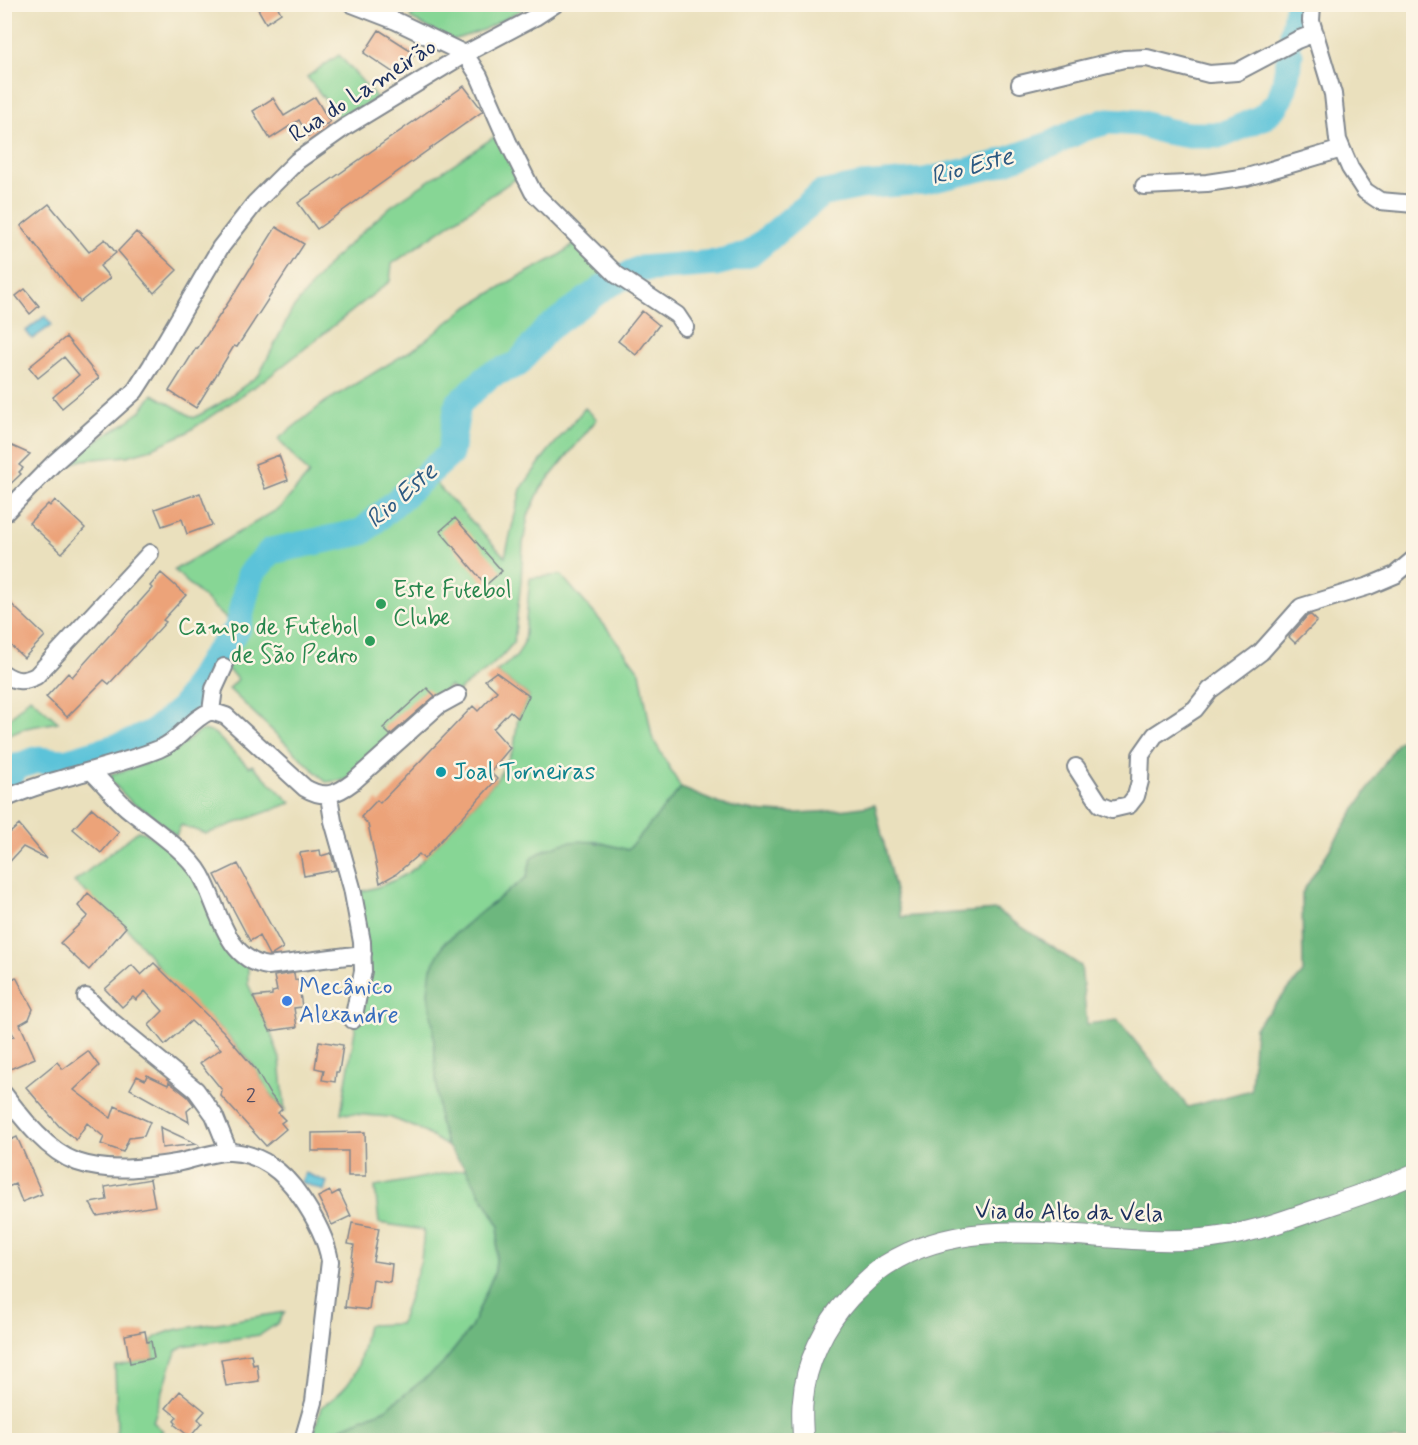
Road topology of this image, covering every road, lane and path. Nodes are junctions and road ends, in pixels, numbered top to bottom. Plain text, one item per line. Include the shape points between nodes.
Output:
1 (352, 4) edge
2 (555, 4) edge
3 (1312, 4) edge
4 (1315, 33) junction
5 (465, 54) junction
6 (1020, 84) dead end
7 (1342, 149) junction
8 (1144, 186) dead end
9 (1413, 204) edge
10 (685, 327) dead end
11 (4, 514) edge
12 (150, 553) dead end
13 (1413, 559) edge
14 (224, 667) dead end
15 (4, 674) edge
16 (458, 695) dead end
17 (211, 711) junction
18 (1076, 766) dead end
19 (92, 772) junction
20 (329, 796) junction
21 (4, 798) edge
22 (363, 954) junction
23 (86, 997) dead end
24 (353, 1020) dead end
25 (4, 1094) edge
26 (229, 1152) junction
27 (1413, 1174) edge
28 (303, 1440) edge
29 (803, 1440) edge

1 - 5 street
2 - 5 street, Rua do Lameirão
3 - 4 street
4 - 6 street via 1237,72 1209,74 1147,58 1124,59
4 - 7 street via 1333,94
5 - 10 street via 533,192 617,275 677,315
5 - 11 street, Rua do Lameirão via 305,154 255,203 220,248 135,391
7 - 8 street via 1247,177
7 - 9 street via 1365,191 1380,201
12 - 15 street via 36,676 20,681
13 - 18 street via 1395,575 1301,607 1261,652 1210,690 1194,709 1155,735 1141,755 1140,781 1129,805 1112,809 1100,804
14 - 17 street via 214,689
16 - 20 street via 438,706 342,791
17 - 19 street via 195,719 163,748
17 - 20 street via 226,716 305,788 316,795
19 - 21 street
19 - 22 street via 125,806 190,860 206,885 217,915 246,959 268,966
20 - 22 street via 352,888
22 - 24 street
23 - 26 street via 196,1090 214,1115
25 - 26 street via 50,1145 93,1166 131,1168
26 - 28 street via 256,1158 282,1174 309,1209 327,1245 329,1281 314,1402
27 - 29 main road, Via do Alto da Vela via 1275,1225 1221,1237 1179,1241 978,1234 921,1246 868,1279 842,1306 825,1332 812,1361 803,1398

